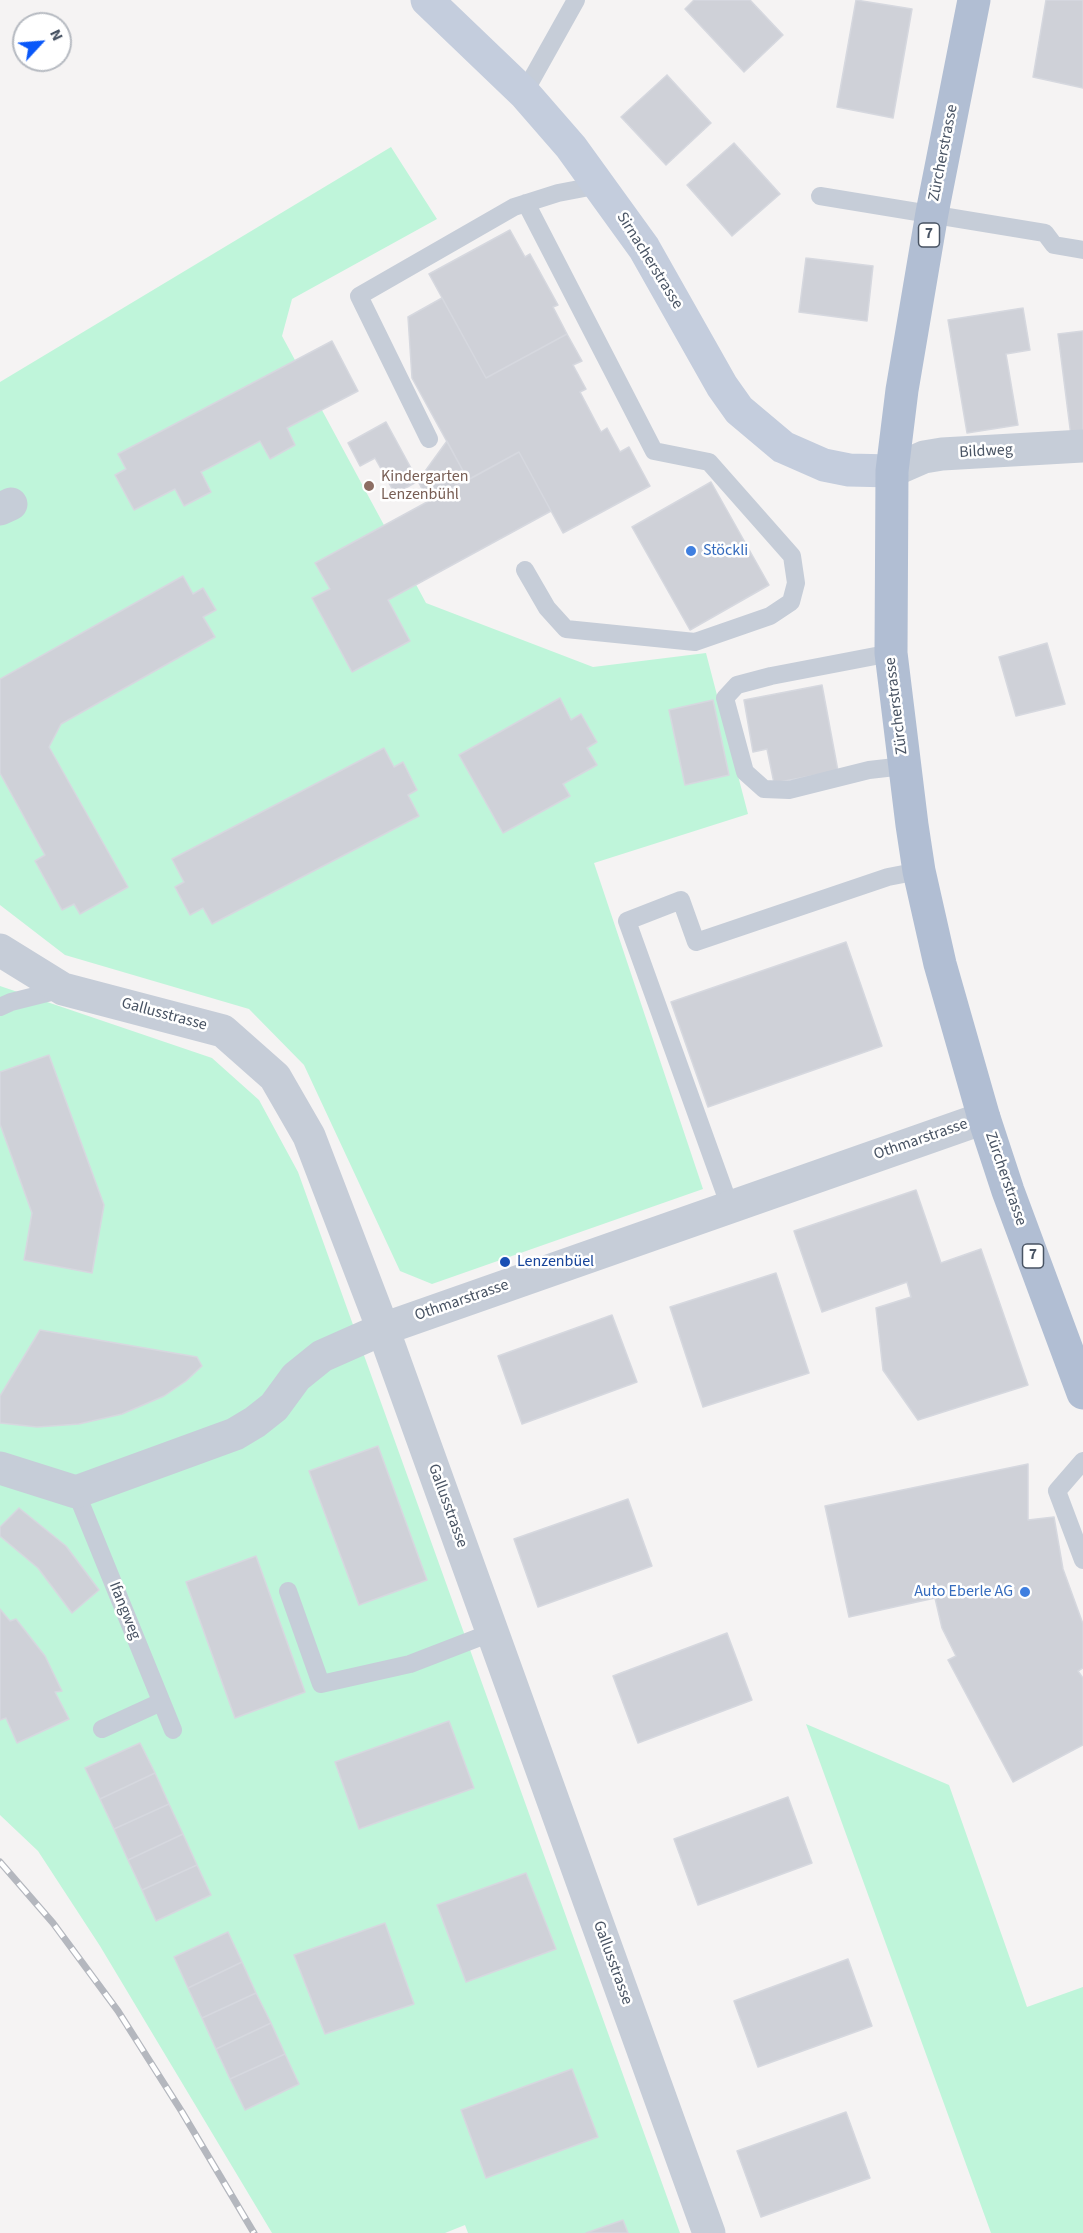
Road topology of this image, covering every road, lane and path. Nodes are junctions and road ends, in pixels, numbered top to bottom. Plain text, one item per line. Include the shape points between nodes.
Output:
1 (426, 0) edge
2 (576, 0) edge
3 (974, 0) edge
4 (524, 93) junction
5 (600, 185) junction
6 (820, 196) dead end
7 (526, 203) junction
8 (932, 213) junction
9 (1083, 250) edge
10 (429, 439) dead end
11 (1083, 446) edge
12 (891, 471) junction
13 (525, 570) dead end
14 (891, 653) junction
15 (904, 766) junction
16 (919, 871) junction
17 (0, 950) edge
18 (63, 988) junction
19 (0, 1007) edge
20 (984, 1118) junction
21 (730, 1207) junction
22 (383, 1329) junction
23 (1083, 1393) edge
24 (1083, 1461) edge
25 (0, 1468) edge
26 (76, 1492) junction
27 (1083, 1560) edge
28 (288, 1592) dead end
29 (493, 1632) junction
30 (161, 1702) junction
31 (102, 1729) dead end
32 (173, 1730) dead end
33 (710, 2233) edge

1 - 4 main road, Sirnacherstrasse
2 - 4 lane
3 - 8 main road, Zürcherstrasse / 7
4 - 5 main road, Sirnacherstrasse
5 - 7 lane
5 - 12 main road, Sirnacherstrasse via 644,248 739,410 783,447 824,465
6 - 8 lane
7 - 10 lane via 359,296
7 - 13 lane via 654,451 709,462 792,556 796,583 791,602 770,616 695,642 566,629 547,608
8 - 9 lane via 1045,232 1054,245
8 - 12 main road, Zürcherstrasse / 7
11 - 12 street, Bildweg via 942,454
12 - 14 main road, Zürcherstrasse / 7
14 - 15 main road, Zürcherstrasse / 7
14 - 15 lane via 737,685 725,698 745,772 764,789 789,790 869,770
15 - 16 main road, Zürcherstrasse / 7
16 - 20 main road, Zürcherstrasse / 7 via 939,964
16 - 21 lane via 888,877 696,942 681,900 627,921
17 - 18 street, Gallusstrasse
18 - 19 lane
18 - 22 street, Gallusstrasse via 223,1031 275,1077 309,1136
20 - 21 street, Othmarstrasse
20 - 23 main road, Zürcherstrasse / 7
21 - 22 street, Othmarstrasse
22 - 26 street, Othmarstrasse via 322,1356 296,1377 274,1407 235,1434
22 - 29 street, Gallusstrasse
24 - 27 lane via 1057,1491
25 - 26 street
26 - 30 lane, Ifangweg
28 - 29 lane via 321,1684 410,1664
29 - 33 street, Gallusstrasse
30 - 31 lane
30 - 32 lane, Ifangweg

